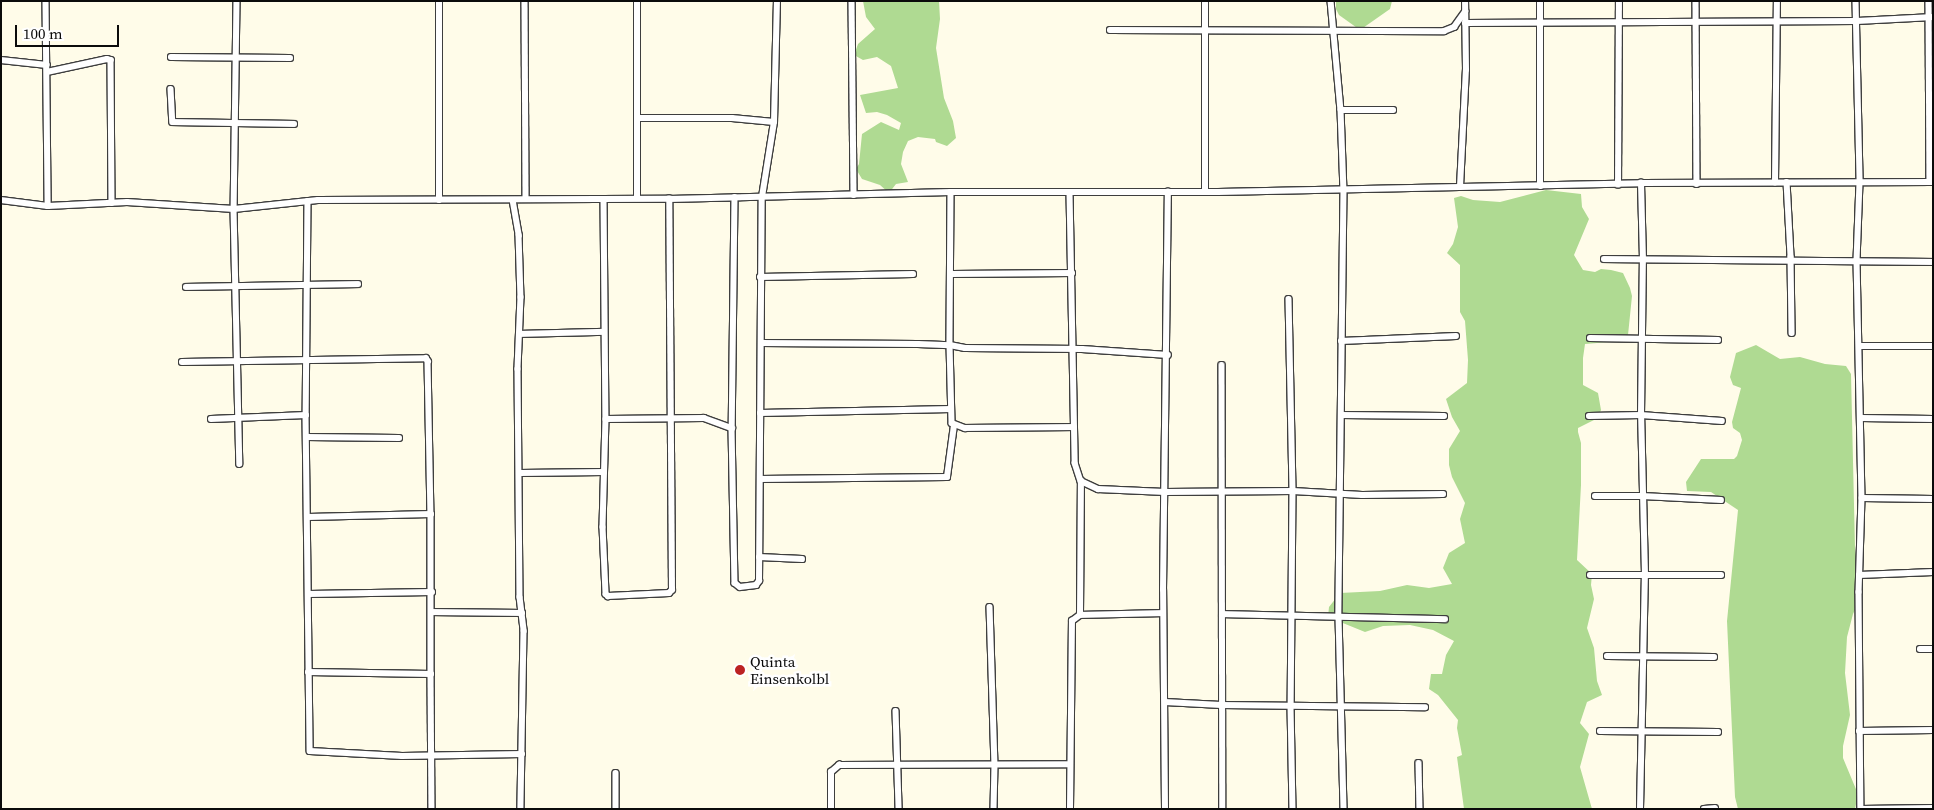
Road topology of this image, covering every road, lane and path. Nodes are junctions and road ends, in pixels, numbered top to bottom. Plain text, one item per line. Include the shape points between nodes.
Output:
1 (46, 1) edge
2 (236, 1) edge
3 (439, 1) edge
4 (525, 1) edge
5 (637, 1) edge
6 (777, 1) edge
7 (852, 1) edge
8 (1205, 1) edge
9 (1331, 1) edge
10 (1464, 1) edge
11 (1541, 1) edge
12 (1619, 1) edge
13 (1696, 1) edge
14 (1777, 1) edge
15 (1856, 1) edge
16 (1929, 1) edge
17 (1465, 12) junction
18 (1931, 17) edge
19 (1619, 20) junction
20 (1696, 20) junction
21 (1777, 20) junction
22 (1541, 21) junction
23 (1857, 21) junction
24 (1465, 23) junction
25 (1110, 30) dead end
26 (1204, 30) junction
27 (1333, 31) junction
28 (171, 57) dead end
29 (236, 58) junction
30 (290, 58) dead end
31 (1, 60) edge
32 (47, 69) junction
33 (171, 89) dead end
34 (1341, 110) junction
35 (1393, 110) dead end
36 (637, 118) junction
37 (774, 122) junction
38 (235, 124) junction
39 (294, 124) dead end
40 (1787, 182) junction
41 (1931, 182) edge
42 (1775, 183) junction
43 (1860, 183) junction
44 (1641, 184) junction
45 (1697, 184) junction
46 (1618, 185) junction
47 (1541, 186) junction
48 (1460, 187) junction
49 (1344, 190) junction
50 (951, 192) junction
51 (1168, 192) junction
52 (1205, 192) junction
53 (1070, 193) junction
54 (854, 195) junction
55 (735, 197) junction
56 (762, 197) junction
57 (637, 198) junction
58 (526, 199) junction
59 (604, 199) junction
60 (669, 199) junction
61 (1, 200) edge
62 (439, 200) junction
63 (513, 200) junction
64 (308, 201) junction
65 (112, 202) junction
66 (48, 206) junction
67 (234, 209) junction
68 (1604, 259) dead end
69 (1643, 260) junction
70 (1791, 260) junction
71 (1857, 260) junction
72 (1933, 262) edge
73 (1072, 272) junction
74 (913, 274) dead end
75 (952, 274) junction
76 (760, 277) junction
77 (307, 284) junction
78 (358, 284) dead end
79 (236, 285) junction
80 (186, 287) dead end
81 (1289, 299) dead end
82 (604, 332) junction
83 (1792, 333) dead end
84 (520, 334) junction
85 (1456, 336) dead end
86 (1590, 338) dead end
87 (1643, 338) junction
88 (1718, 340) dead end
89 (1342, 341) junction
90 (761, 343) junction
91 (950, 345) junction
92 (1859, 346) junction
93 (1933, 346) edge
94 (1073, 350) junction
95 (1168, 355) junction
96 (238, 360) junction
97 (307, 360) junction
98 (182, 362) dead end
99 (1222, 365) dead end
100 (951, 408) junction
101 (760, 413) junction
102 (306, 415) junction
103 (1341, 415) junction
104 (1641, 415) junction
105 (1444, 416) dead end
106 (1589, 416) dead end
107 (240, 417) junction
108 (670, 418) junction
109 (1861, 418) junction
110 (211, 419) dead end
111 (1933, 419) edge
112 (606, 420) junction
113 (1722, 421) dead end
114 (954, 425) junction
115 (1074, 427) junction
116 (732, 428) junction
117 (307, 437) junction
118 (399, 438) dead end
119 (240, 464) dead end
120 (604, 472) junction
121 (520, 473) junction
122 (760, 479) junction
123 (1081, 481) junction
124 (1292, 491) junction
125 (1165, 492) junction
126 (1223, 492) junction
127 (1341, 493) junction
128 (1443, 494) dead end
129 (1595, 496) dead end
130 (1642, 496) junction
131 (1862, 498) junction
132 (1933, 499) edge
133 (1721, 500) dead end
134 (431, 514) junction
135 (308, 517) junction
136 (759, 557) junction
137 (802, 559) dead end
138 (1933, 572) edge
139 (1590, 575) dead end
140 (1645, 575) junction
141 (1721, 575) dead end
142 (1860, 575) junction
143 (432, 592) junction
144 (309, 594) junction
145 (990, 607) dead end
146 (432, 612) junction
147 (522, 613) junction
148 (1163, 613) junction
149 (1222, 614) junction
150 (1080, 615) junction
151 (1293, 616) junction
152 (1339, 617) junction
153 (1445, 619) dead end
154 (1920, 649) dead end
155 (1933, 649) edge
156 (1643, 655) junction
157 (1607, 656) dead end
158 (1714, 657) dead end
159 (308, 672) junction
160 (431, 674) junction
161 (1165, 702) junction
162 (1221, 705) junction
163 (1343, 705) junction
164 (1291, 706) junction
165 (1425, 707) dead end
166 (896, 711) dead end
167 (1933, 730) edge
168 (1600, 731) dead end
169 (1859, 731) junction
170 (1642, 732) junction
171 (1718, 732) dead end
172 (522, 754) junction
173 (430, 755) junction
174 (1419, 763) dead end
175 (1070, 764) junction
176 (898, 765) junction
177 (995, 765) junction
178 (616, 773) dead end
179 (1715, 808) edge
180 (1933, 808) edge
181 (432, 809) edge
182 (522, 809) edge
183 (616, 809) edge
184 (831, 809) edge
185 (899, 809) edge
186 (994, 809) edge
187 (1070, 809) edge
188 (1165, 809) edge
189 (1223, 809) edge
190 (1294, 809) edge
191 (1344, 809) edge
192 (1420, 809) edge
193 (1640, 809) edge
194 (1704, 809) edge
195 (1861, 809) edge

1 - 32 street
2 - 29 street
3 - 62 street
4 - 58 street
5 - 36 street
6 - 37 street
7 - 54 street
8 - 26 street
9 - 27 street
10 - 17 street
11 - 22 street
12 - 19 street
13 - 20 street
14 - 21 street
15 - 23 street
16 - 18 street
17 - 24 street
17 - 27 street via 1454,27 1444,31
18 - 23 street
18 - 41 street
19 - 20 street
19 - 22 street
19 - 46 street
20 - 21 street
20 - 45 street
21 - 23 street
21 - 42 street
22 - 24 street
22 - 47 street
23 - 43 street
24 - 48 street
25 - 26 street
26 - 27 street
26 - 52 street
27 - 34 street
28 - 29 street
29 - 30 street
29 - 38 street
31 - 32 street
32 - 65 street via 107,58 111,60
32 - 66 street
33 - 38 street via 172,122
34 - 35 street
34 - 49 street
36 - 37 street via 732,118
36 - 57 street
37 - 56 street
38 - 39 street
38 - 67 street
40 - 42 street
40 - 43 street
40 - 70 street
41 - 43 street
42 - 45 street
43 - 71 street
44 - 45 street
44 - 46 street
44 - 69 street
46 - 47 street
47 - 48 street
48 - 49 street
49 - 52 street
49 - 89 street
50 - 53 street
50 - 54 street
50 - 75 street
51 - 52 street
51 - 53 street
51 - 95 street
53 - 73 street
54 - 56 street
55 - 56 street
55 - 60 street
55 - 116 street
56 - 76 street
57 - 59 street
57 - 60 street
58 - 59 street
58 - 63 street
59 - 82 street
60 - 108 street
61 - 66 street
62 - 63 street
62 - 64 street
63 - 84 street via 519,236
64 - 67 street
64 - 77 street
65 - 66 street
65 - 67 street
67 - 79 street
68 - 69 street
69 - 70 street
69 - 87 street
70 - 71 street
70 - 83 street
71 - 72 street
71 - 92 street
73 - 75 street
73 - 94 street
74 - 76 street
75 - 91 street
76 - 90 street
77 - 78 street
77 - 79 street
77 - 97 street
79 - 80 street
79 - 96 street
81 - 124 street
82 - 84 street
82 - 112 street
84 - 121 street
85 - 89 street
86 - 87 street
87 - 88 street
87 - 104 street
89 - 103 street
90 - 91 street
90 - 101 street
91 - 94 street
91 - 100 street
92 - 93 street
92 - 109 street
94 - 95 street
94 - 115 street
95 - 125 street
96 - 97 street
96 - 98 street
96 - 107 street
97 - 102 street
97 - 134 street via 426,358
99 - 126 street
100 - 101 street
100 - 114 street
101 - 122 street
102 - 107 street
102 - 117 street
103 - 105 street
103 - 127 street
104 - 106 street
104 - 113 street
104 - 130 street
107 - 110 street
107 - 119 street
108 - 112 street
108 - 116 street via 710,419
108 - 120 street via 671,592 606,594
109 - 111 street
109 - 131 street
112 - 120 street
114 - 115 street via 965,428
114 - 122 street via 947,477
115 - 123 street via 1075,464
116 - 136 street via 737,585 758,584
117 - 118 street
117 - 135 street
120 - 121 street
121 - 147 street
122 - 136 street
123 - 125 street via 1098,489
123 - 150 street
124 - 126 street
124 - 127 street
124 - 151 street
125 - 126 street
125 - 148 street
126 - 149 street
127 - 128 street
127 - 152 street
129 - 130 street
130 - 133 street
130 - 140 street
131 - 132 street
131 - 142 street
134 - 135 street
134 - 143 street
135 - 144 street
136 - 137 street
138 - 142 street
139 - 140 street
140 - 141 street
140 - 156 street
142 - 169 street
143 - 144 street
143 - 146 street
144 - 159 street
145 - 177 street
146 - 147 street
146 - 160 street
147 - 172 street
148 - 150 street
148 - 161 street
149 - 151 street
149 - 162 street
150 - 175 street via 1072,621
151 - 152 street
151 - 164 street
152 - 153 street
152 - 163 street
154 - 155 street
156 - 157 street
156 - 158 street
156 - 170 street
159 - 160 street
159 - 173 street via 310,751
160 - 173 street
161 - 162 street
161 - 188 street
162 - 164 street
162 - 189 street
163 - 164 street
163 - 165 street
163 - 191 street
164 - 190 street
166 - 176 street
167 - 169 street
168 - 170 street
169 - 195 street
170 - 171 street
170 - 193 street
172 - 173 street
172 - 182 street
173 - 181 street
174 - 192 street
175 - 177 street
175 - 187 street
176 - 177 street
176 - 184 street via 838,765 831,772
176 - 185 street
177 - 186 street
178 - 183 street
179 - 194 street
180 - 195 street

